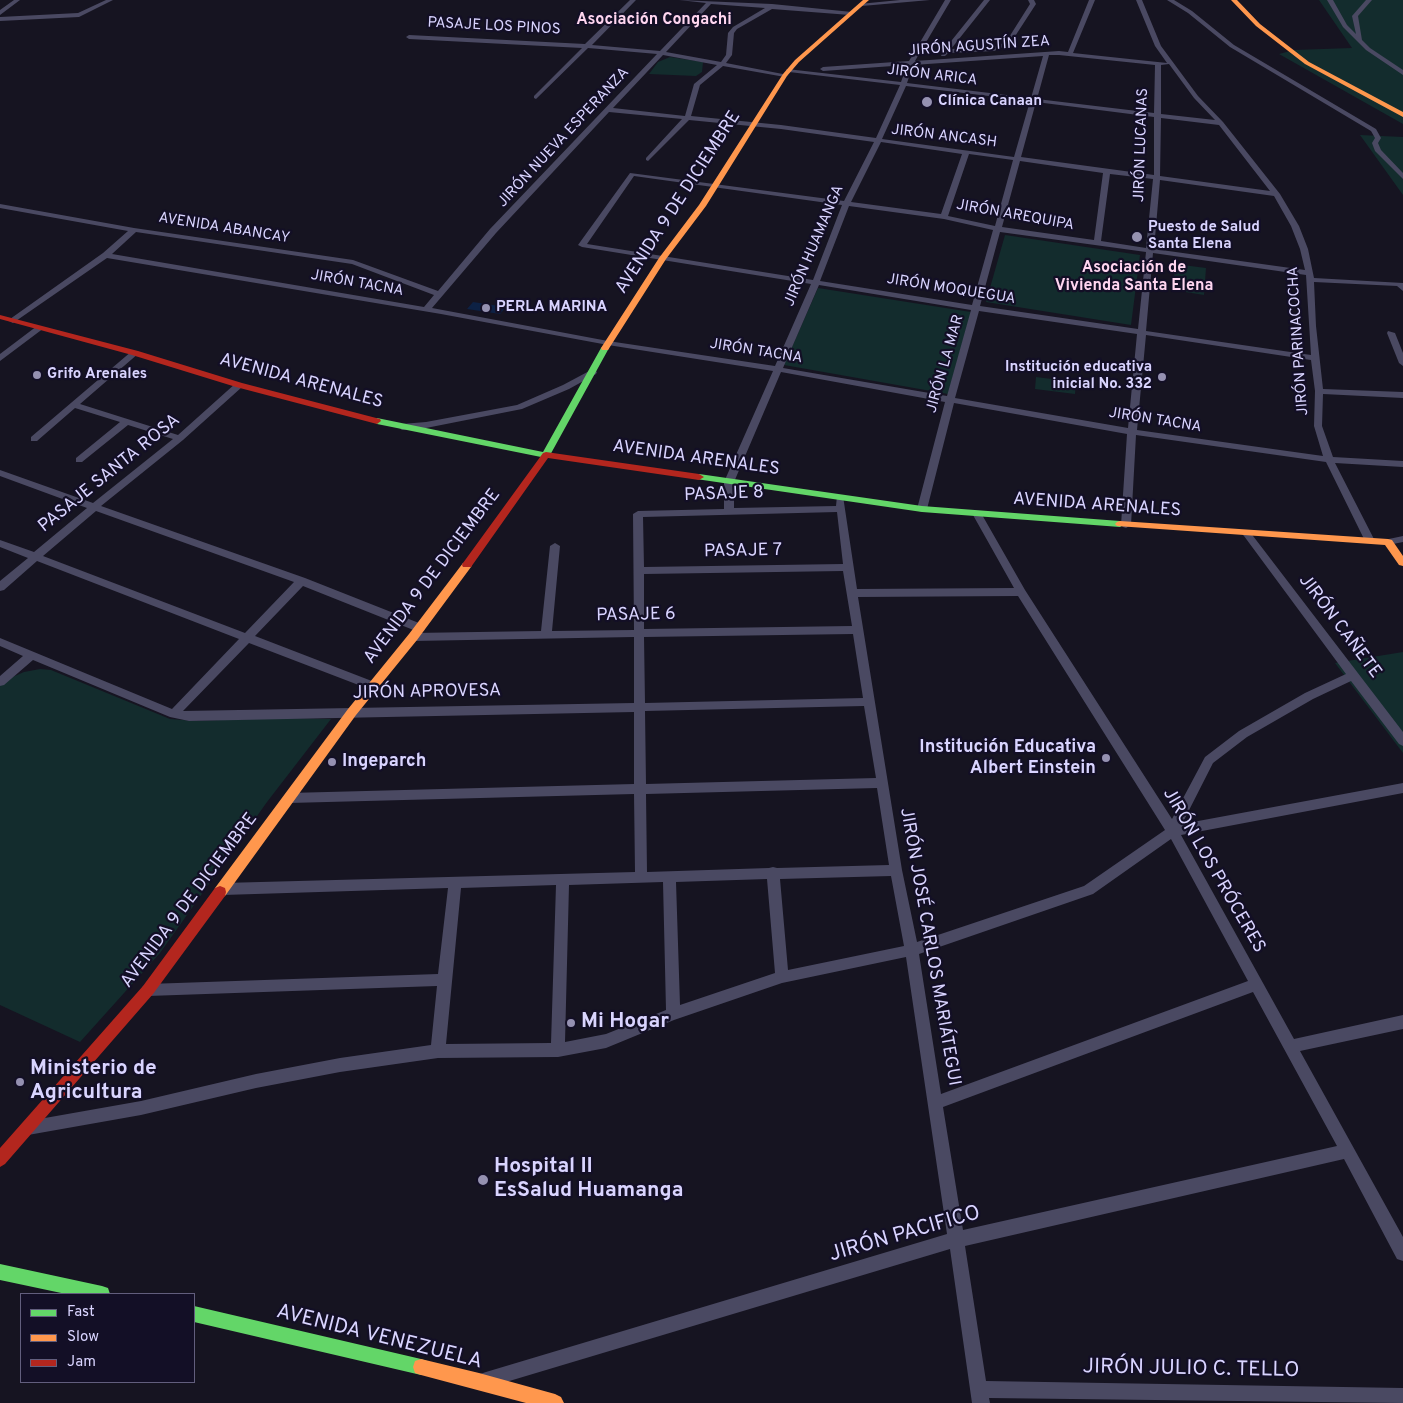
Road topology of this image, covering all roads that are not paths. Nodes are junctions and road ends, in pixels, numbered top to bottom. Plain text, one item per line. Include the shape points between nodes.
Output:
1 (17, 0) edge
2 (110, 0) edge
3 (633, 0) edge
4 (682, 0) edge
5 (802, 0) edge
6 (927, 0) edge
7 (948, 0) edge
8 (987, 0) edge
9 (1030, 0) edge
10 (1092, 0) edge
11 (1139, 0) edge
12 (1170, 0) edge
13 (1234, 0) edge
14 (1330, 0) edge
15 (1369, 0) edge
16 (710, 2) junction
17 (864, 2) edge
18 (772, 6) junction
19 (797, 8) junction
20 (0, 13) edge
21 (850, 13) junction
22 (0, 19) edge
23 (410, 37) dead end
24 (1360, 41) junction
25 (586, 46) junction
26 (946, 51) junction
27 (660, 53) junction
28 (1046, 54) junction
29 (1070, 54) junction
30 (938, 62) junction
31 (724, 63) junction
32 (910, 64) junction
33 (1158, 64) junction
34 (1172, 65) junction
35 (787, 72) junction
36 (1403, 73) edge
37 (903, 85) junction
38 (536, 97) dead end
39 (1034, 100) junction
40 (609, 110) junction
41 (1158, 116) junction
42 (1403, 116) edge
43 (688, 118) junction
44 (1221, 123) junction
45 (752, 124) junction
46 (878, 141) junction
47 (966, 153) junction
48 (1017, 158) junction
49 (648, 159) dead end
50 (1107, 170) junction
51 (1157, 177) junction
52 (1403, 177) edge
53 (714, 184) junction
54 (1276, 194) junction
55 (846, 204) junction
56 (0, 206) edge
57 (944, 217) junction
58 (997, 229) junction
59 (134, 230) junction
60 (1097, 243) junction
61 (582, 245) joint
62 (1149, 251) junction
63 (106, 255) junction
64 (663, 258) junction
65 (1310, 277) junction
66 (816, 282) junction
67 (1402, 286) edge
68 (439, 294) junction
69 (976, 308) junction
70 (426, 310) junction
71 (0, 317) edge
72 (13, 321) junction
73 (40, 328) junction
74 (1391, 333) dead end
75 (1142, 334) junction
76 (608, 344) junction
77 (135, 353) junction
78 (0, 358) edge
79 (1316, 358) junction
80 (1403, 363) edge
81 (778, 369) junction
82 (593, 372) junction
83 (239, 385) junction
84 (1319, 391) junction
85 (1403, 395) edge
86 (950, 400) junction
87 (74, 405) junction
88 (127, 421) junction
89 (402, 427) junction
90 (1132, 432) junction
91 (180, 438) junction
92 (34, 439) dead end
93 (546, 455) junction
94 (79, 460) dead end
95 (1329, 460) junction
96 (1403, 464) edge
97 (0, 473) edge
98 (729, 482) junction
99 (840, 504) junction
100 (94, 507) junction
101 (922, 509) junction
102 (729, 511) junction
103 (978, 515) junction
104 (1126, 525) junction
105 (1247, 534) junction
106 (1403, 539) edge
107 (1370, 541) junction
108 (1388, 542) junction
109 (0, 543) edge
110 (555, 546) dead end
111 (35, 557) junction
112 (1403, 563) edge
113 (848, 567) junction
114 (638, 571) junction
115 (301, 581) junction
116 (0, 587) edge
117 (1021, 592) junction
118 (852, 593) junction
119 (858, 630) junction
120 (417, 632) junction
121 (638, 634) junction
122 (546, 635) junction
123 (247, 639) junction
124 (0, 642) edge
125 (32, 655) junction
126 (1353, 675) junction
127 (0, 682) edge
128 (373, 686) junction
129 (869, 702) junction
130 (639, 706) junction
131 (352, 712) junction
132 (174, 714) junction
133 (1403, 741) edge
134 (882, 783) junction
135 (1403, 788) edge
136 (640, 790) junction
137 (289, 798) junction
138 (1173, 832) junction
139 (896, 870) junction
140 (773, 872) junction
141 (641, 876) junction
142 (669, 876) junction
143 (564, 879) junction
144 (456, 883) junction
145 (223, 889) junction
146 (912, 950) junction
147 (782, 978) junction
148 (444, 980) junction
149 (1257, 984) junction
150 (148, 990) junction
151 (673, 1014) junction
152 (1403, 1022) edge
153 (1292, 1046) junction
154 (558, 1050) junction
155 (438, 1051) junction
156 (936, 1103) junction
157 (27, 1128) junction
158 (1348, 1151) junction
159 (0, 1159) edge
160 (955, 1240) junction
161 (1403, 1253) edge
162 (0, 1272) edge
163 (97, 1293) edge
164 (195, 1314) edge
165 (479, 1382) junction
166 (980, 1396) edge
167 (1403, 1396) edge
168 (555, 1403) edge

1 - 20 street
2 - 22 street via 79,15
3 - 25 street
4 - 16 street
5 - 19 street
6 - 17 street
7 - 32 street, JIRÓN HUAMANGA
8 - 26 street
9 - 26 street via 1032,4 1008,43 994,49
10 - 29 street
11 - 34 street, JIRÓN PARINACOCHA via 1158,46
12 - 52 street via 1223,40 1374,130 1378,151
13 - 42 main road via 1258,25 1308,63
14 - 24 street via 1345,26
15 - 24 street via 1355,16
16 - 18 street
16 - 27 street, JIRÓN NUEVA ESPERANZA
17 - 21 main road, AVENIDA 9 DE DICIEMBRE
18 - 19 street
18 - 31 street via 735,28
19 - 21 street
21 - 35 main road, AVENIDA 9 DE DICIEMBRE
23 - 25 street, PASAJE LOS PINOS
24 - 36 street
25 - 27 street, PASAJE LOS PINOS
25 - 38 street
26 - 30 street
27 - 31 street, PASAJE LOS PINOS
27 - 40 street, JIRÓN NUEVA ESPERANZA
28 - 29 street, JIRÓN AGUSTÍN ZEA
28 - 30 street, JIRÓN AGUSTÍN ZEA
28 - 39 street, JIRÓN LA MAR
29 - 33 street, JIRÓN AGUSTÍN ZEA
30 - 32 street, JIRÓN AGUSTÍN ZEA
31 - 35 street, PASAJE LOS PINOS
31 - 43 street via 697,84
32 - 35 street, JIRÓN AGUSTÍN ZEA
32 - 37 street, JIRÓN HUAMANGA
33 - 34 street, JIRÓN AGUSTÍN ZEA
33 - 41 street, JIRÓN LUCANAS
34 - 44 street, JIRÓN PARINACOCHA
35 - 37 street, JIRÓN ARICA
35 - 45 main road, AVENIDA 9 DE DICIEMBRE
37 - 39 street, JIRÓN ARICA
37 - 46 street, JIRÓN HUAMANGA
39 - 41 street, JIRÓN ARICA
39 - 48 street, JIRÓN LA MAR
40 - 43 street, JIRÓN ANCASH
40 - 68 street, JIRÓN NUEVA ESPERANZA via 493,231
41 - 44 street, JIRÓN ARICA
41 - 51 street, JIRÓN LUCANAS
43 - 45 street, JIRÓN ANCASH
43 - 49 street
44 - 54 street, JIRÓN PARINACOCHA
45 - 46 street, JIRÓN ANCASH
45 - 53 main road, AVENIDA 9 DE DICIEMBRE
46 - 47 street, JIRÓN ANCASH
46 - 55 street, JIRÓN HUAMANGA
47 - 48 street, JIRÓN ANCASH
47 - 57 street
48 - 50 street, JIRÓN ANCASH
48 - 58 street, JIRÓN LA MAR
50 - 51 street, JIRÓN ANCASH
50 - 60 street
51 - 54 street, JIRÓN ANCASH
51 - 62 street, JIRÓN LUCANAS
53 - 55 street, JIRÓN AREQUIPA
53 - 61 street, JIRÓN AREQUIPA via 632,174
53 - 64 main road, AVENIDA 9 DE DICIEMBRE via 702,206
54 - 65 street, JIRÓN PARINACOCHA via 1295,226
55 - 57 street, JIRÓN AREQUIPA
55 - 66 street, JIRÓN HUAMANGA
56 - 59 street, AVENIDA ABANCAY
57 - 58 street, JIRÓN AREQUIPA
58 - 60 street, JIRÓN AREQUIPA
58 - 69 street, JIRÓN LA MAR
59 - 63 street
59 - 68 street, AVENIDA ABANCAY via 353,262
60 - 62 street, JIRÓN AREQUIPA
61 - 64 street, JIRÓN MOQUEGUA
62 - 65 street, JIRÓN AREQUIPA
62 - 75 street, JIRÓN LUCANAS
63 - 70 street, JIRÓN TACNA
63 - 72 street
64 - 66 street, JIRÓN MOQUEGUA
64 - 76 main road, AVENIDA 9 DE DICIEMBRE
65 - 67 street, JIRÓN AREQUIPA
65 - 79 street, JIRÓN PARINACOCHA
66 - 69 street, JIRÓN MOQUEGUA
66 - 81 street, JIRÓN HUAMANGA
68 - 70 street, JIRÓN NUEVA ESPERANZA
69 - 75 street, JIRÓN MOQUEGUA
69 - 86 street, JIRÓN LA MAR
70 - 76 street, JIRÓN TACNA
71 - 72 main road, AVENIDA ARENALES
72 - 73 main road, AVENIDA ARENALES
73 - 77 main road, AVENIDA ARENALES
73 - 78 street
74 - 80 street
75 - 79 street, JIRÓN MOQUEGUA
75 - 90 street, JIRÓN LUCANAS
76 - 81 street, JIRÓN TACNA
76 - 82 main road, AVENIDA 9 DE DICIEMBRE
77 - 83 main road, AVENIDA ARENALES
77 - 87 street
79 - 84 street, JIRÓN PARINACOCHA
81 - 86 street, JIRÓN TACNA
81 - 98 street, JIRÓN HUAMANGA
82 - 89 street via 519,407
82 - 93 main road, AVENIDA 9 DE DICIEMBRE
83 - 89 main road, AVENIDA ARENALES
83 - 91 street, PASAJE SANTA ROSA
84 - 85 street
84 - 95 street, JIRÓN PARINACOCHA via 1318,426
86 - 90 street, JIRÓN TACNA
86 - 101 street, JIRÓN LA MAR
87 - 88 street
87 - 92 street
88 - 91 street
88 - 94 street
89 - 93 main road, AVENIDA ARENALES
90 - 95 street, JIRÓN TACNA
90 - 104 street, JIRÓN LUCANAS
91 - 100 street, PASAJE SANTA ROSA
93 - 98 main road, AVENIDA ARENALES
93 - 120 main road, AVENIDA 9 DE DICIEMBRE
95 - 96 street, JIRÓN TACNA
95 - 107 street, JIRÓN PARINACOCHA
97 - 100 street
98 - 99 main road, AVENIDA ARENALES
98 - 102 street, JIRÓN HUAMANGA
99 - 101 main road, AVENIDA ARENALES
99 - 102 street, PASAJE 8
99 - 113 street, JIRÓN JOSÉ CARLOS MARIÁTEGUI
100 - 111 street, PASAJE SANTA ROSA
100 - 115 street
101 - 103 main road, AVENIDA ARENALES
102 - 114 street, PASAJE 8 via 638,514
103 - 104 main road, AVENIDA ARENALES
103 - 117 street, JIRÓN LOS PRÓCERES
104 - 105 main road, AVENIDA ARENALES
105 - 107 main road, AVENIDA ARENALES
105 - 126 street, JIRÓN CAÑETE
106 - 108 street, AVENIDA ARENALES
107 - 108 main road, AVENIDA ARENALES
108 - 112 main road
109 - 111 street
110 - 122 street
111 - 116 street, PASAJE SANTA ROSA
111 - 123 street
113 - 114 street, PASAJE 7
113 - 118 street, JIRÓN JOSÉ CARLOS MARIÁTEGUI
114 - 121 street
115 - 120 street
115 - 123 street
117 - 118 street
117 - 138 street, JIRÓN LOS PRÓCERES
118 - 119 street, JIRÓN JOSÉ CARLOS MARIÁTEGUI
119 - 121 street, PASAJE 6
119 - 129 street, JIRÓN JOSÉ CARLOS MARIÁTEGUI
120 - 122 street, PASAJE 6
120 - 128 main road, AVENIDA 9 DE DICIEMBRE
121 - 122 street, PASAJE 6
121 - 130 street
123 - 128 street
123 - 132 street
124 - 125 street, JIRÓN APROVESA
125 - 127 street
125 - 132 street, JIRÓN APROVESA
126 - 133 street, JIRÓN CAÑETE
126 - 138 street via 1243,734 1209,760
128 - 131 main road, AVENIDA 9 DE DICIEMBRE
129 - 130 street, JIRÓN APROVESA
129 - 134 street, JIRÓN JOSÉ CARLOS MARIÁTEGUI
130 - 131 street, JIRÓN APROVESA
130 - 136 street
131 - 132 street, JIRÓN APROVESA via 189,717
131 - 137 main road, AVENIDA 9 DE DICIEMBRE
134 - 136 street
134 - 139 street, JIRÓN JOSÉ CARLOS MARIÁTEGUI
135 - 138 street
136 - 137 street
136 - 141 street
137 - 145 main road, AVENIDA 9 DE DICIEMBRE
138 - 146 street via 1088,890
138 - 149 street, JIRÓN LOS PRÓCERES
139 - 140 street
139 - 146 street, JIRÓN JOSÉ CARLOS MARIÁTEGUI
140 - 142 street
140 - 147 street
141 - 142 street
141 - 143 street
142 - 151 street
143 - 144 street
143 - 154 street
144 - 145 street
144 - 148 street
145 - 150 main road, AVENIDA 9 DE DICIEMBRE
146 - 147 street
146 - 156 street, JIRÓN JOSÉ CARLOS MARIÁTEGUI
147 - 151 street
148 - 150 street
148 - 155 street
149 - 153 street, JIRÓN LOS PRÓCERES
149 - 156 street
150 - 157 main road, AVENIDA 9 DE DICIEMBRE
151 - 154 street via 606,1040
152 - 153 street
153 - 158 street, JIRÓN LOS PRÓCERES
154 - 155 street
155 - 157 street via 256,1080 141,1108
156 - 160 street, JIRÓN JOSÉ CARLOS MARIÁTEGUI
157 - 159 main road, AVENIDA 9 DE DICIEMBRE
158 - 160 street, JIRÓN PACIFICO
158 - 161 street, JIRÓN LOS PRÓCERES
160 - 165 street, JIRÓN PACIFICO
160 - 166 street, JIRÓN JOSÉ CARLOS MARIÁTEGUI
162 - 163 main road
164 - 165 main road, AVENIDA VENEZUELA
165 - 168 main road, AVENIDA VENEZUELA
166 - 167 street, JIRÓN JULIO C. TELLO

